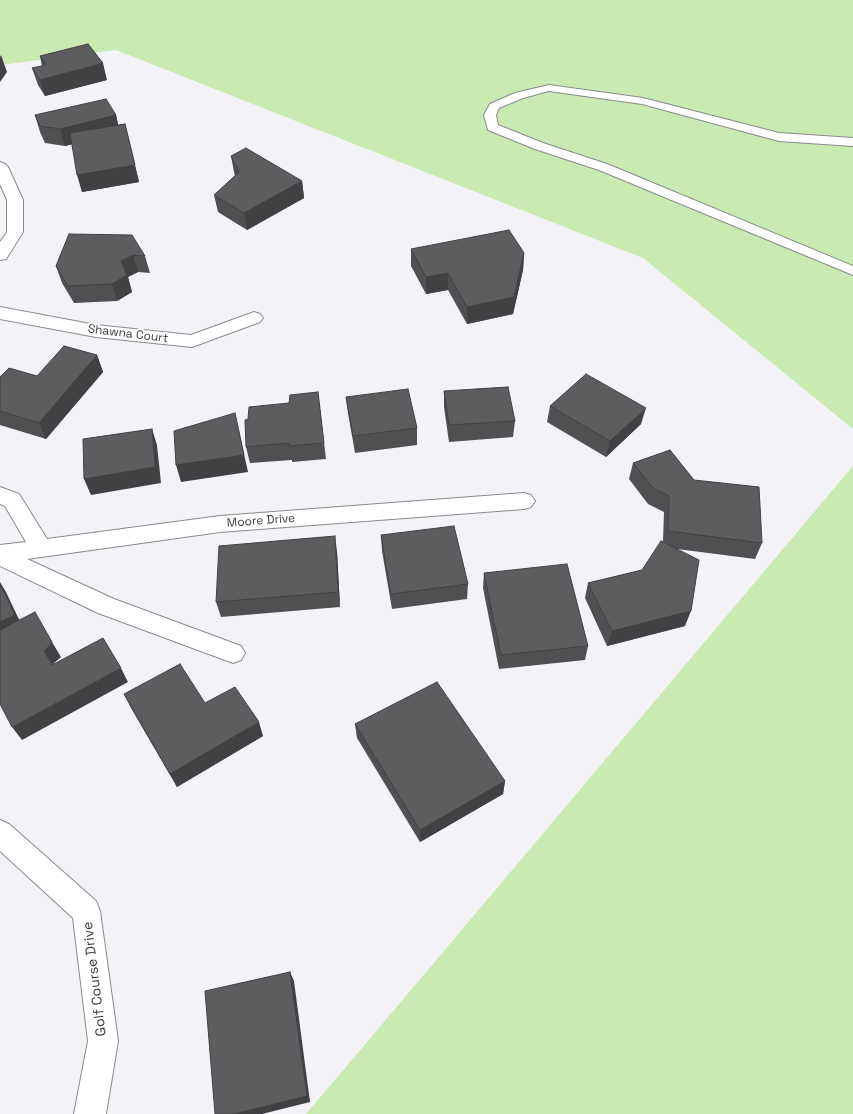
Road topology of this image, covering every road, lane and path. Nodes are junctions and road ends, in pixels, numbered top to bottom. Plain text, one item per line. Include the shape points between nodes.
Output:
1 (853, 142) edge
2 (0, 166) edge
3 (0, 255) edge
4 (853, 271) edge
5 (0, 313) edge
6 (254, 318) dead end
7 (0, 495) edge
8 (524, 501) dead end
9 (41, 548) junction
10 (0, 555) edge
11 (233, 653) dead end
12 (0, 833) edge
13 (90, 1114) edge

1 - 4 lane via 779,137 643,101 549,88 519,95 494,106 490,115 492,127 603,167
2 - 3 street via 14,200 15,232
5 - 6 street, Shawna Court via 96,331 192,341
7 - 9 street via 12,500
8 - 9 street, Moore Drive via 220,524
9 - 10 street, Moore Drive
10 - 11 street via 106,606
12 - 13 street, Golf Course Drive via 86,911 103,1040

